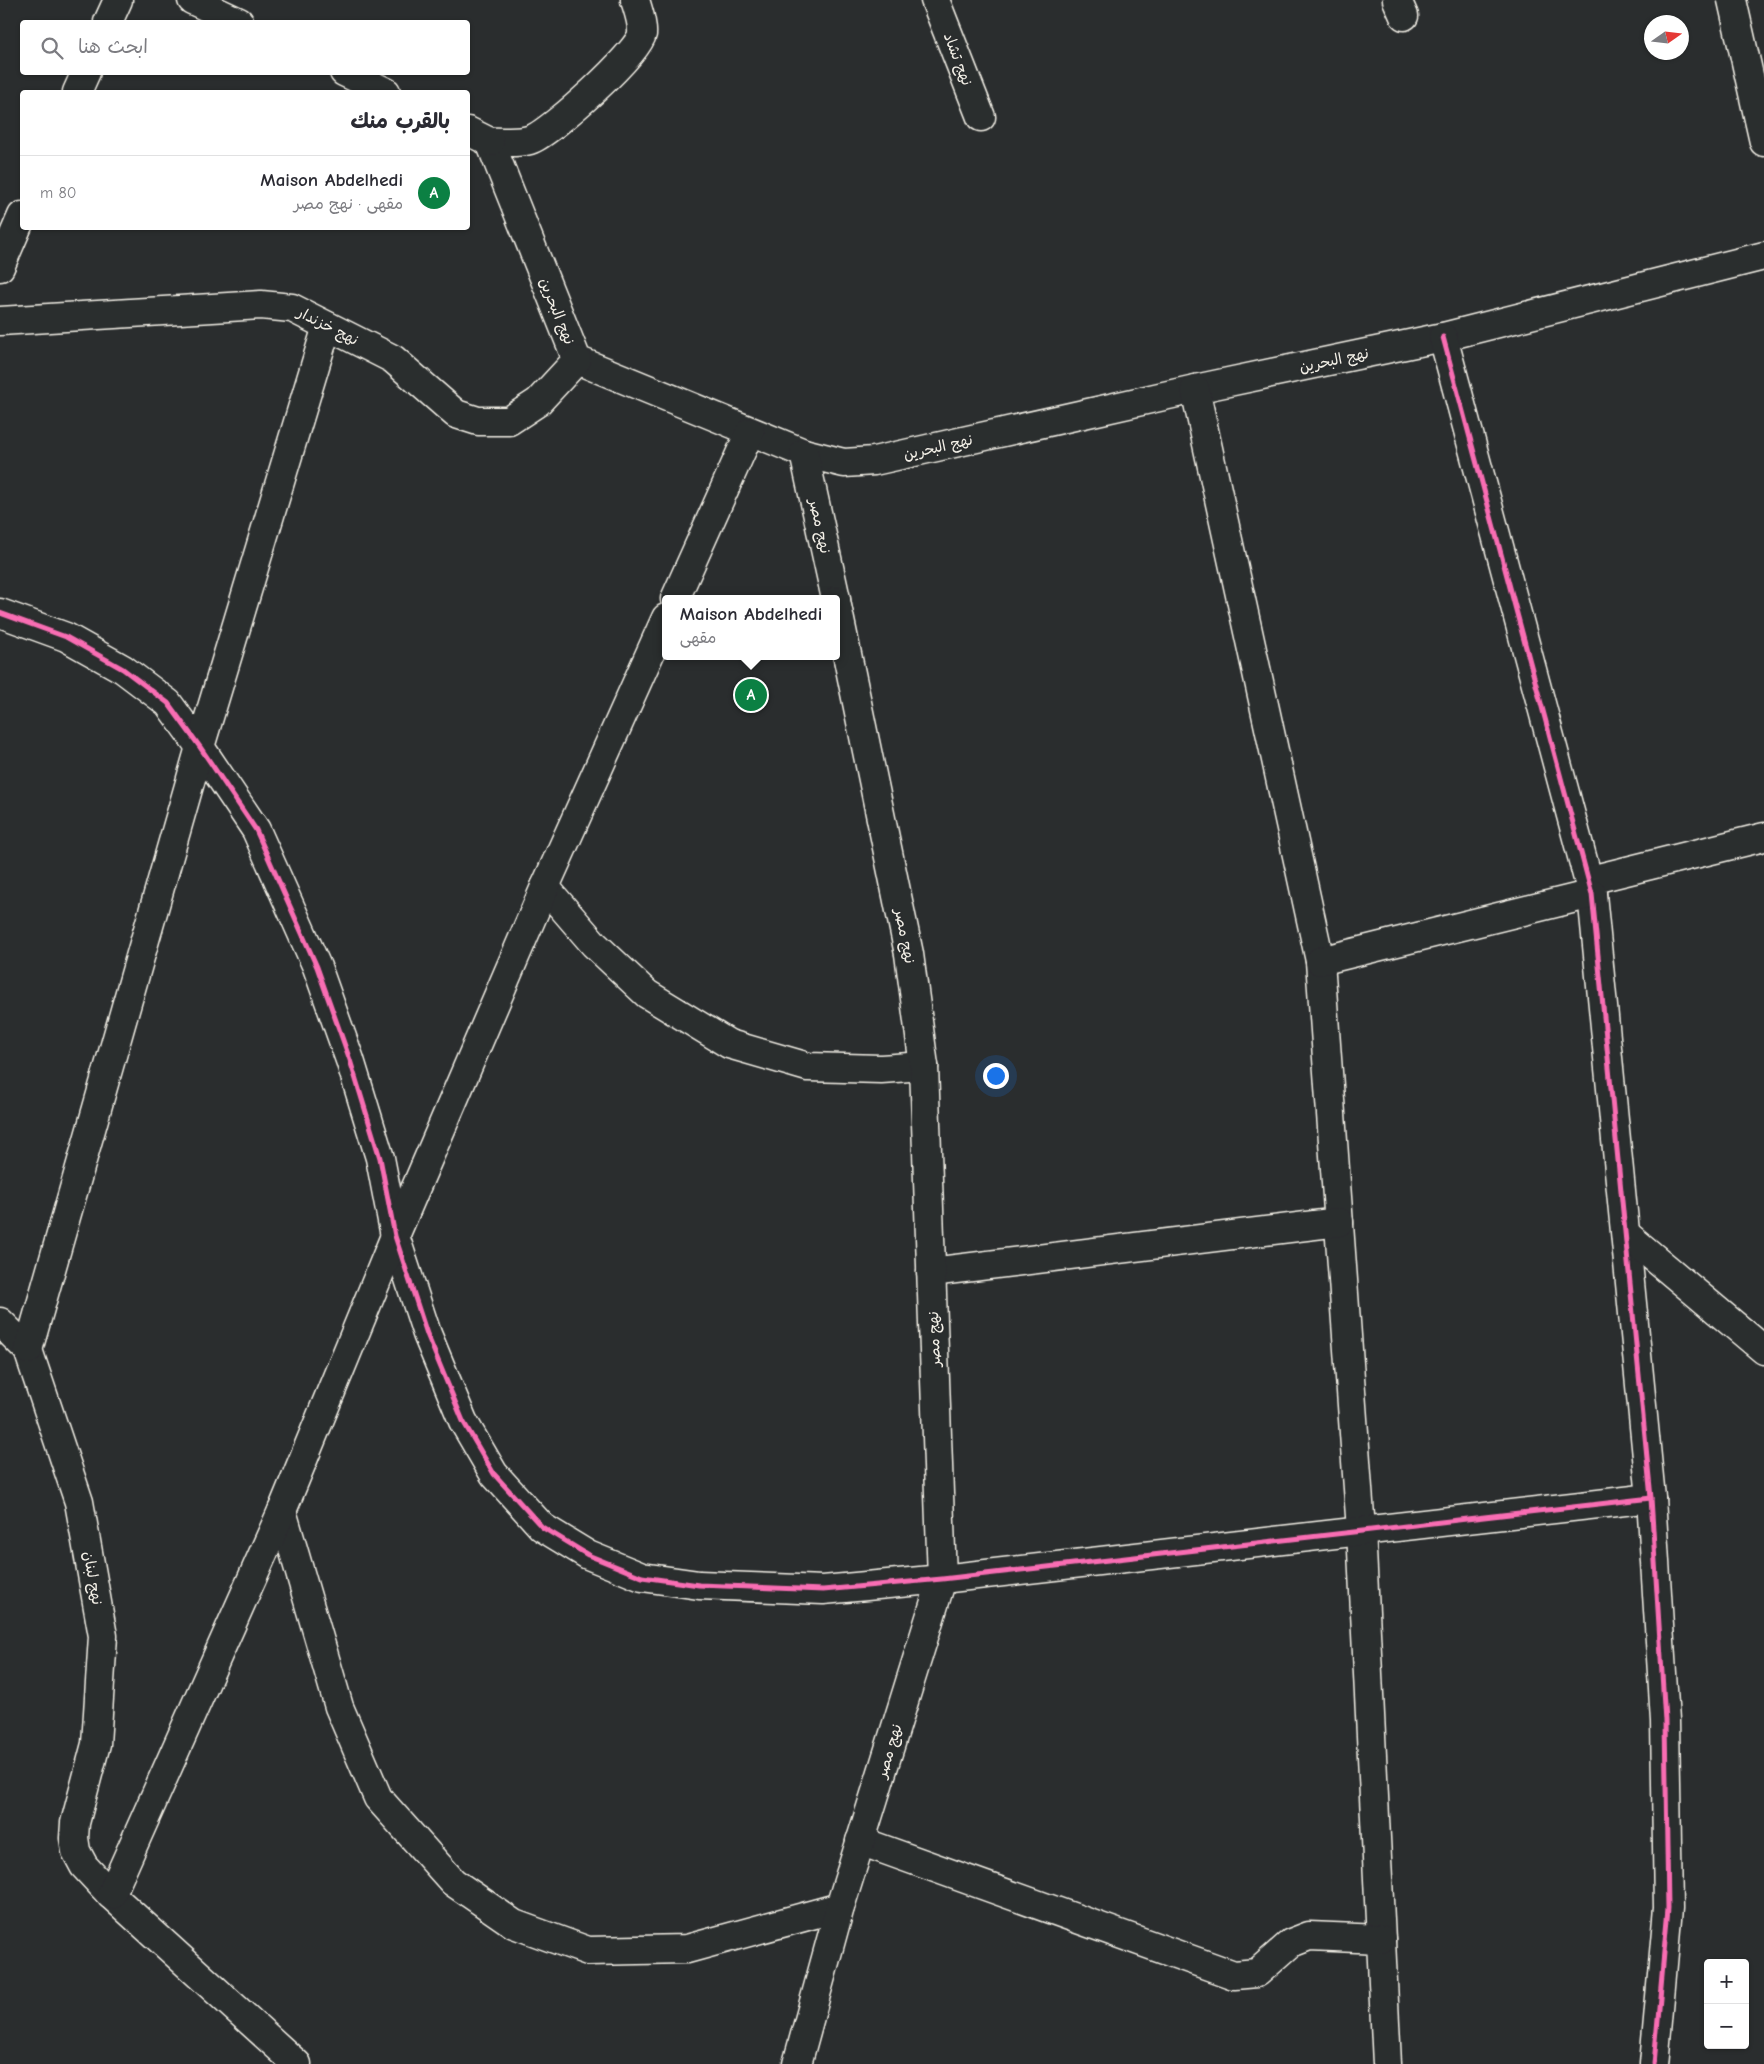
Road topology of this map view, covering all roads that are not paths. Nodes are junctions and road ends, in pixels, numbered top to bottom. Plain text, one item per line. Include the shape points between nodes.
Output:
1 (118, 0) edge
2 (192, 0) edge
3 (635, 0) edge
4 (936, 0) edge
5 (1732, 0) edge
6 (109, 20) edge
7 (235, 20) edge
8 (85, 75) edge
9 (350, 75) edge
10 (78, 90) edge
11 (382, 90) edge
12 (981, 117) dead end
13 (479, 136) edge
14 (1764, 142) edge
15 (20, 221) edge
16 (1764, 256) edge
17 (0, 266) edge
18 (0, 321) edge
19 (327, 326) junction
20 (1444, 337) junction
21 (577, 360) junction
22 (1195, 390) junction
23 (750, 432) junction
24 (804, 453) junction
25 (677, 595) edge
26 (835, 595) edge
27 (0, 613) edge
28 (840, 619) edge
29 (662, 627) edge
30 (200, 747) junction
31 (1764, 837) edge
32 (1591, 887) junction
33 (545, 888) junction
34 (1320, 961) junction
35 (924, 1066) junction
36 (1339, 1222) junction
37 (1627, 1235) junction
38 (395, 1236) junction
39 (931, 1272) junction
40 (0, 1322) edge
41 (28, 1350) junction
42 (1764, 1350) edge
43 (1651, 1498) junction
44 (282, 1511) junction
45 (1361, 1530) junction
46 (942, 1579) junction
47 (860, 1841) junction
48 (111, 1895) junction
49 (840, 1907) junction
50 (1381, 1939) junction
51 (297, 2064) edge
52 (797, 2064) edge
53 (1387, 2064) edge
54 (1654, 2064) edge

1 - 6 street
2 - 7 street
3 - 13 street, نهج البحرين via 642,34 632,50 568,114 532,139
4 - 12 street, نهج تشاد
5 - 14 street
8 - 10 street
9 - 11 street
13 - 21 street, نهج البحرين
15 - 17 street
16 - 20 street, نهج البحرين
18 - 19 street, نهج خزندار via 261,305 292,308
19 - 21 street, نهج خزندار via 393,359 456,414 478,421 509,421 538,402
19 - 30 street
20 - 22 street, نهج البحرين
20 - 32 street
21 - 23 street, نهج البحرين
22 - 24 street, نهج البحرين via 874,461 844,463
22 - 34 street
23 - 24 street, نهج البحرين
23 - 25 street
24 - 26 street, نهج مصر
27 - 30 street via 66,637 123,669 168,703
28 - 35 street, نهج مصر via 909,954
29 - 33 street
30 - 38 street via 256,830 317,967 380,1158
30 - 41 street
31 - 32 street
32 - 34 street
32 - 37 street
33 - 35 street via 594,944 647,994 730,1044 808,1066 881,1069
33 - 38 street
34 - 36 street
35 - 39 street, نهج مصر
36 - 39 street
36 - 45 street
37 - 42 street
37 - 43 street
38 - 44 street
38 - 46 street via 427,1334 463,1421 494,1474 542,1526 588,1555 642,1576 699,1585 823,1590
39 - 46 street, نهج مصر
40 - 41 street, نهج لبنان
41 - 48 street, نهج لبنان via 79,1502 103,1636 96,1744 75,1822 76,1851 84,1866
43 - 45 street
43 - 54 street via 1665,1721 1668,1908
44 - 48 street
44 - 49 street via 339,1707 378,1798 453,1882 514,1924 588,1951 687,1949
45 - 46 street
45 - 50 street
46 - 47 street, نهج مصر
47 - 49 street, نهج مصر
47 - 50 street via 1234,1975 1258,1973 1291,1943 1308,1936
48 - 51 street
49 - 52 street, نهج مصر
50 - 53 street

